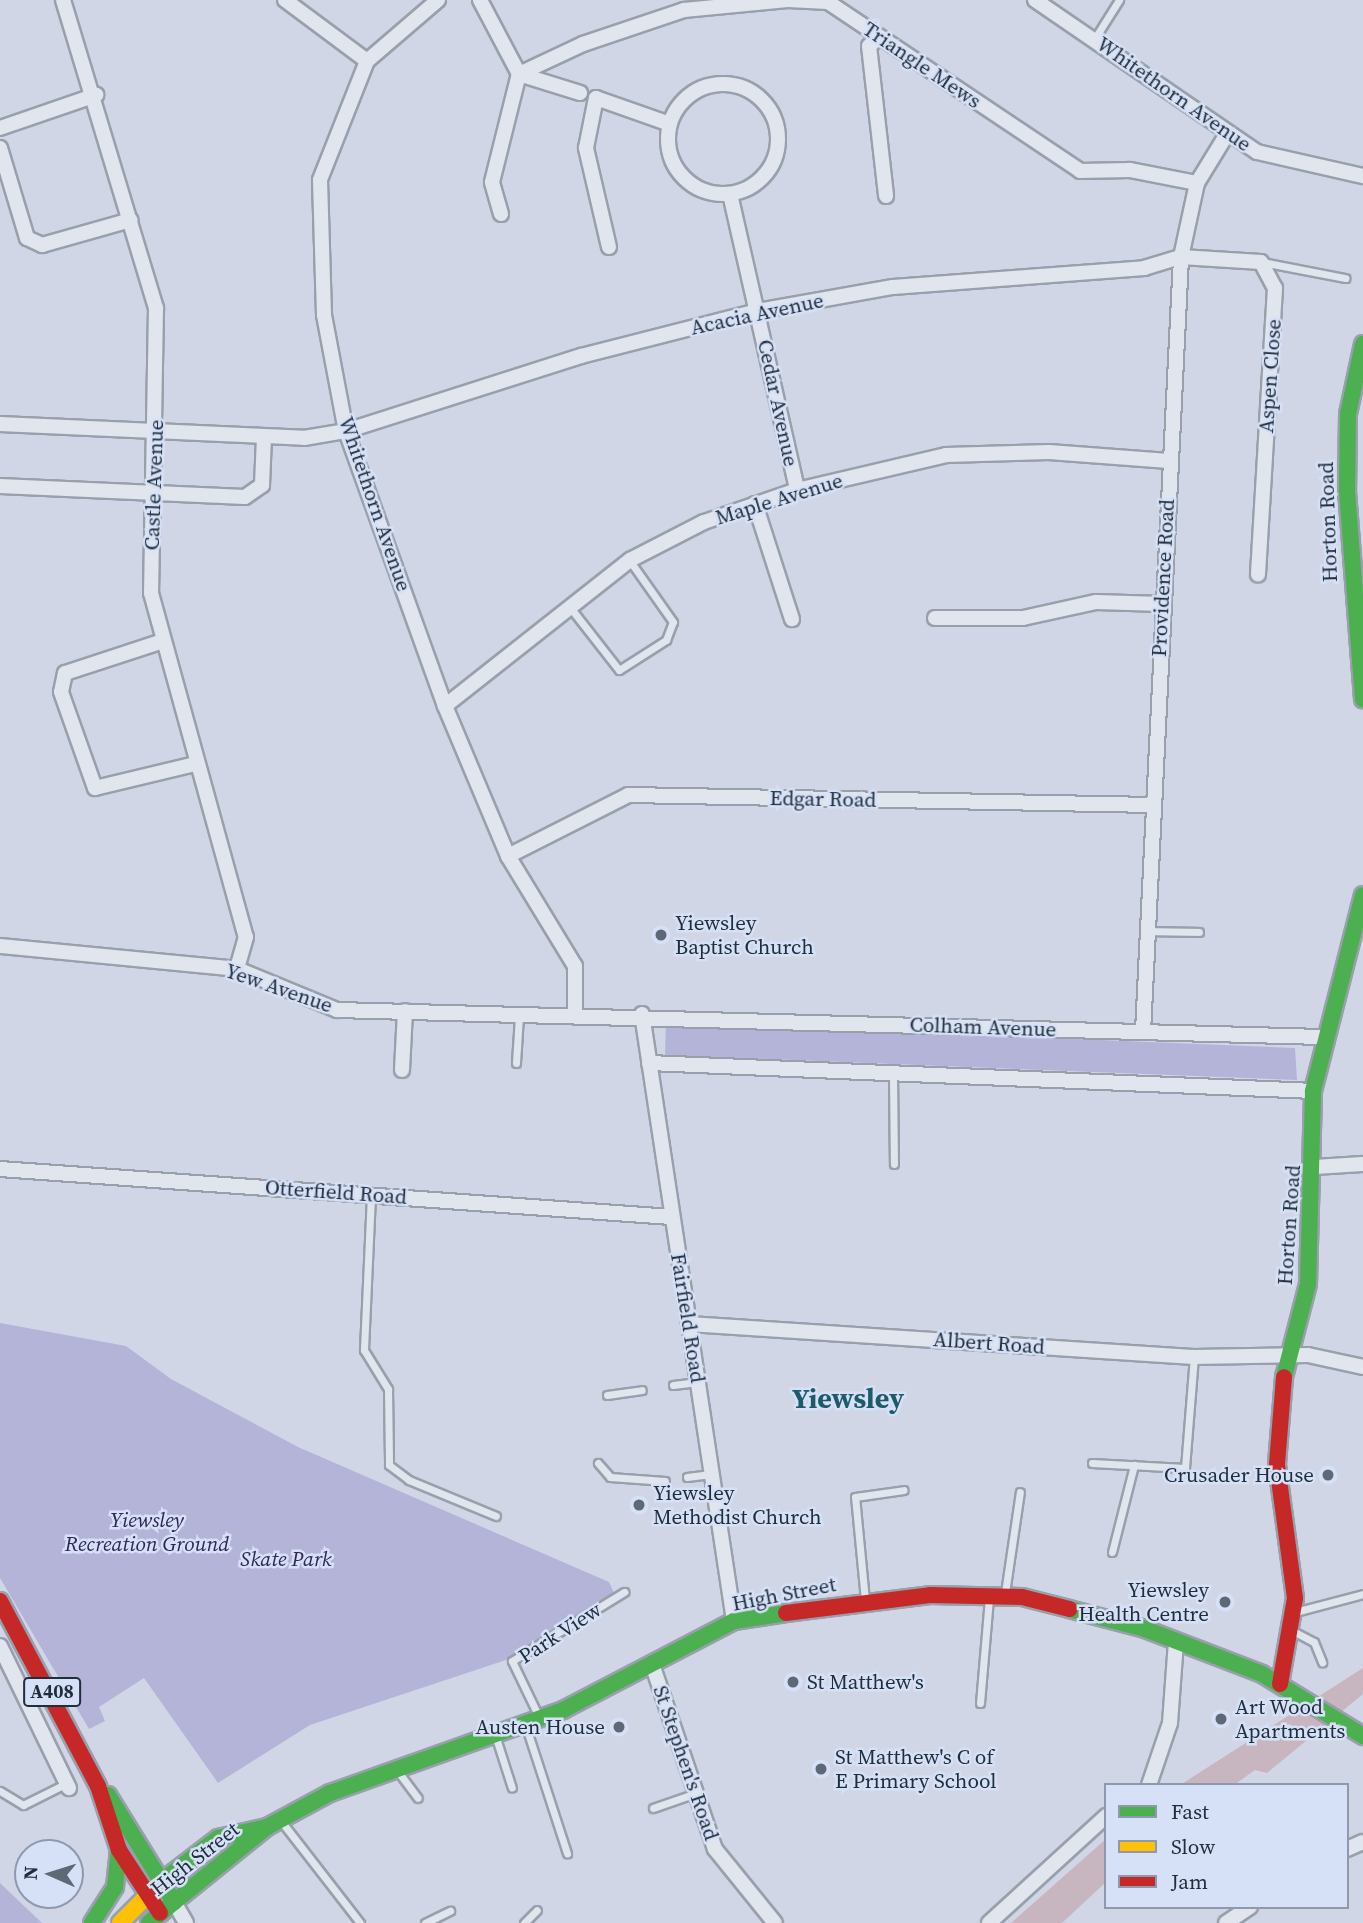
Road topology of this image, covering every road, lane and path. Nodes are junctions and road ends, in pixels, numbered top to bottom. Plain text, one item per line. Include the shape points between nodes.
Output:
1 (63, 0) edge
2 (285, 0) edge
3 (438, 0) edge
4 (480, 0) edge
5 (1035, 0) edge
6 (1119, 0) edge
7 (879, 37) junction
8 (1095, 38) junction
9 (367, 61) junction
10 (519, 74) junction
11 (580, 93) dead end
12 (96, 95) junction
13 (670, 124) junction
14 (0, 128) edge
15 (1227, 134) junction
16 (0, 148) edge
17 (1363, 176) edge
18 (1197, 183) junction
19 (730, 194) junction
20 (886, 196) dead end
21 (501, 214) dead end
22 (131, 220) junction
23 (609, 247) dead end
24 (1181, 257) junction
25 (1261, 262) junction
26 (1345, 278) dead end
27 (758, 311) junction
28 (1363, 345) edge
29 (0, 424) edge
30 (156, 431) junction
31 (346, 431) junction
32 (264, 437) junction
33 (1355, 445) edge
34 (1169, 461) junction
35 (0, 486) edge
36 (797, 489) junction
37 (154, 493) junction
38 (755, 504) junction
39 (1355, 552) edge
40 (630, 560) junction
41 (1258, 574) dead end
42 (1161, 604) junction
43 (569, 605) junction
44 (935, 618) dead end
45 (792, 619) dead end
46 (160, 642) junction
47 (1363, 699) edge
48 (445, 706) junction
49 (195, 764) junction
50 (1153, 805) junction
51 (508, 856) junction
52 (1363, 895) edge
53 (1146, 931) junction
54 (1199, 932) dead end
55 (1359, 933) edge
56 (0, 946) edge
57 (237, 969) junction
58 (405, 1011) junction
59 (519, 1012) junction
60 (575, 1013) junction
61 (642, 1014) junction
62 (1143, 1032) junction
63 (1323, 1037) junction
64 (516, 1063) dead end
65 (649, 1063) junction
66 (402, 1070) dead end
67 (893, 1074) junction
68 (1314, 1091) junction
69 (894, 1164) dead end
70 (1363, 1164) edge
71 (1314, 1167) junction
72 (0, 1169) edge
73 (371, 1194) junction
74 (672, 1217) junction
75 (690, 1324) junction
76 (1289, 1355) junction
77 (1194, 1357) junction
78 (1363, 1367) edge
79 (698, 1382) junction
80 (673, 1385) dead end
81 (642, 1390) dead end
82 (607, 1395) dead end
83 (598, 1463) dead end
84 (1092, 1463) dead end
85 (1134, 1465) junction
86 (711, 1474) junction
87 (687, 1477) dead end
88 (665, 1481) dead end
89 (904, 1490) dead end
90 (1020, 1492) dead end
91 (496, 1516) dead end
92 (1112, 1552) dead end
93 (624, 1592) dead end
94 (997, 1594) junction
95 (1363, 1594) edge
96 (0, 1601) edge
97 (865, 1601) junction
98 (1294, 1612) junction
99 (734, 1621) junction
100 (1289, 1637) junction
101 (1176, 1641) junction
102 (29, 1647) junction
103 (2, 1656) edge
104 (1322, 1662) dead end
105 (653, 1667) junction
106 (1262, 1674) junction
107 (1286, 1687) junction
108 (979, 1703) dead end
109 (533, 1721) junction
110 (495, 1734) junction
111 (1363, 1736) edge
112 (394, 1767) junction
113 (1150, 1783) edge
114 (68, 1786) joint
115 (98, 1786) junction
116 (512, 1788) dead end
117 (0, 1791) edge
118 (696, 1793) junction
119 (418, 1798) dead end
120 (653, 1808) dead end
121 (1104, 1818) edge
122 (274, 1823) junction
123 (119, 1850) junction
124 (567, 1853) dead end
125 (162, 1881) junction
126 (146, 1896) junction
127 (174, 1902) junction
128 (1247, 1909) edge
129 (537, 1910) dead end
130 (450, 1911) dead end
131 (159, 1920) edge
132 (92, 1923) edge
133 (120, 1923) edge
134 (186, 1923) edge
135 (360, 1923) edge
136 (425, 1923) edge
137 (524, 1923) edge
138 (775, 1923) edge
139 (989, 1923) edge
140 (1226, 1923) edge

1 - 12 street, Castle Avenue
2 - 9 street
3 - 9 street, Whitethorn Avenue
4 - 10 street
5 - 8 street, Whitethorn Avenue
6 - 8 lane
7 - 10 street, Triangle Mews via 828,2 697,9 583,44
7 - 18 street, Triangle Mews via 1080,171 1130,170
7 - 20 street via 869,46
8 - 15 street, Whitethorn Avenue
9 - 31 street, Whitethorn Avenue via 320,180 324,315
10 - 11 street
10 - 21 street via 492,183
12 - 14 street
12 - 22 street, Castle Avenue
13 - 19 street via 669,151 681,175 703,190
13 - 19 street via 685,99 710,85 740,86 765,103 777,129 775,158 763,178
13 - 23 street via 596,98 586,148
15 - 17 street, Whitethorn Avenue via 1295,165
15 - 18 street, Providence Road
16 - 22 street via 27,238 42,245
18 - 24 street, Providence Road
19 - 27 street, Cedar Avenue
22 - 30 street, Castle Avenue via 160,334
24 - 25 street
24 - 27 street, Acacia Avenue via 1144,268 893,287
24 - 34 street, Providence Road
25 - 26 lane
25 - 41 street, Aspen Close via 1275,288
27 - 31 street, Acacia Avenue via 581,356
27 - 36 street, Cedar Avenue
28 - 33 street, Horton Road via 1353,381
29 - 30 street, Acacia Avenue
30 - 32 street, Acacia Avenue
30 - 37 street, Castle Avenue
31 - 32 street, Acacia Avenue
31 - 48 street, Whitethorn Avenue
32 - 37 street via 256,493
33 - 39 street, Horton Road
34 - 36 street, Maple Avenue via 1049,452 946,455
34 - 42 street, Providence Road
35 - 37 street
36 - 38 street, Maple Avenue
37 - 46 street, Castle Avenue via 151,593
38 - 40 street, Maple Avenue
38 - 45 street
39 - 47 street, Horton Road
40 - 43 street, Maple Avenue
40 - 43 lane via 673,622 666,640 619,670
42 - 44 street via 1096,602 1023,618
42 - 50 street, Providence Road
43 - 48 street, Maple Avenue
46 - 49 street, Castle Avenue
46 - 49 street via 65,673 61,692 96,789
48 - 51 street, Whitethorn Avenue
49 - 57 street, Castle Avenue via 246,937
50 - 51 street, Edgar Road via 628,795
50 - 53 street, Providence Road
51 - 60 street, Whitethorn Avenue via 575,966
52 - 55 street, Horton Road
53 - 54 lane
53 - 62 street, Providence Road
55 - 63 street, Horton Road
56 - 57 street, Yew Avenue
57 - 58 street, Yew Avenue via 307,1002
58 - 59 street, Yew Avenue
58 - 66 street
59 - 60 street, Yew Avenue
59 - 64 lane
60 - 61 street, Yew Avenue
61 - 62 street, Colham Avenue
61 - 65 street, Fairfield Road
62 - 63 street, Colham Avenue
63 - 68 street, Horton Road
65 - 67 street
65 - 74 street, Fairfield Road
67 - 68 street
67 - 69 lane
68 - 71 street, Horton Road
70 - 71 street
71 - 76 street, Horton Road via 1308,1283
72 - 73 street, Otterfield Road
73 - 74 street, Otterfield Road
73 - 91 lane via 363,1350 388,1389 389,1465 409,1480
74 - 75 street, Fairfield Road
75 - 77 street, Albert Road
75 - 79 street, Fairfield Road
76 - 77 street, Albert Road
76 - 78 street, Albert Road
76 - 98 street, Horton Road via 1276,1448
77 - 85 lane via 1185,1468
79 - 80 lane
79 - 86 street, Fairfield Road
81 - 82 lane
83 - 88 lane via 610,1477
84 - 85 lane
85 - 92 lane
86 - 87 lane
86 - 99 street, Fairfield Road
89 - 97 lane via 855,1497
90 - 94 lane
93 - 109 lane, Park View via 512,1661
94 - 97 street, High Street
94 - 101 street, High Street
94 - 108 lane
95 - 98 lane
96 - 102 street, A408
97 - 99 street, High Street
98 - 100 street, Horton Road
99 - 105 street, High Street
100 - 104 lane via 1314,1642
100 - 106 street via 1269,1657
100 - 107 street, Horton Road
101 - 106 street, High Street
101 - 113 street via 1170,1723
102 - 103 street
102 - 115 street, A408
103 - 114 street
105 - 109 street, High Street
105 - 118 street, St Stephen's Road
106 - 107 street, High Street
107 - 111 street, High Street
109 - 110 street, High Street
109 - 124 lane
110 - 112 street, High Street
110 - 116 lane
112 - 119 lane
112 - 122 street, High Street
114 - 117 lane via 22,1805
115 - 123 street, A408
115 - 125 street, A408
118 - 120 lane
118 - 138 street, St Stephen's Road via 715,1849
121 - 139 street
122 - 125 street, High Street via 218,1838
122 - 127 street, High Street
122 - 135 lane
123 - 126 street, A408
123 - 132 street via 115,1887
125 - 126 street, High Street
125 - 127 street, A408
126 - 131 street, A408
126 - 133 street, High Street
127 - 131 street, High Street / A408
127 - 134 street
128 - 140 street
129 - 137 lane
130 - 136 lane

